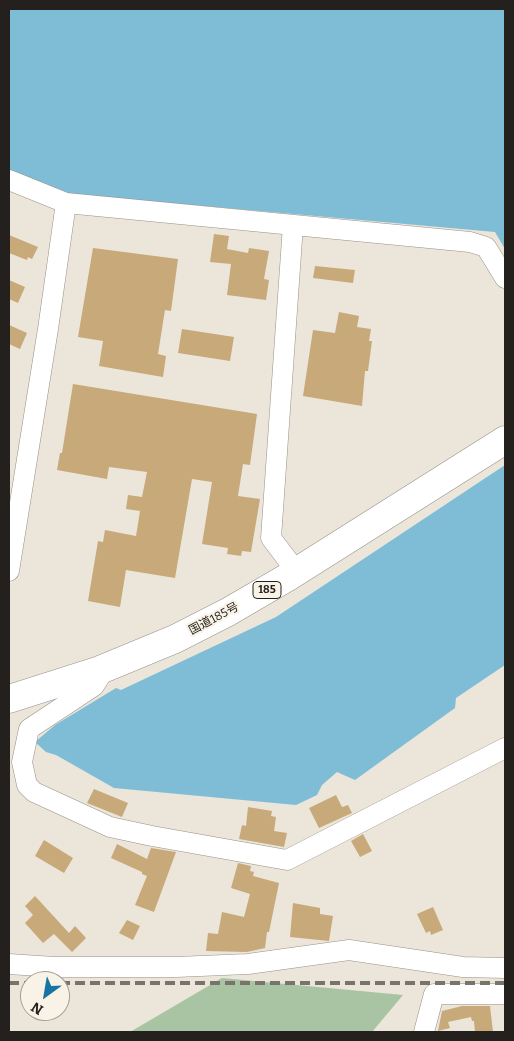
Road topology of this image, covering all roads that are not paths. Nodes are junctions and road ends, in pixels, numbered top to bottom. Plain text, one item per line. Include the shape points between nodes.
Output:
1 (9, 180) edge
2 (66, 203) junction
3 (293, 225) junction
4 (505, 278) edge
5 (505, 440) edge
6 (9, 571) edge
7 (296, 572) junction
8 (100, 670) junction
9 (9, 699) edge
10 (505, 748) edge
11 (9, 964) edge
12 (505, 968) edge
13 (505, 994) edge
14 (424, 1032) edge

1 - 2 street
2 - 3 street
2 - 6 street
3 - 4 street via 470,242 486,247
3 - 7 street via 271,538
5 - 7 highway, 国道185号 / 185
7 - 8 highway, 国道185号 / 185 via 184,635
8 - 9 highway, 国道185号 / 185
8 - 10 street via 94,686 29,729 22,762 27,785 34,792 110,827 152,836 287,860
11 - 12 street via 54,967 203,966 248,964 349,950 463,967
13 - 14 street via 434,994

